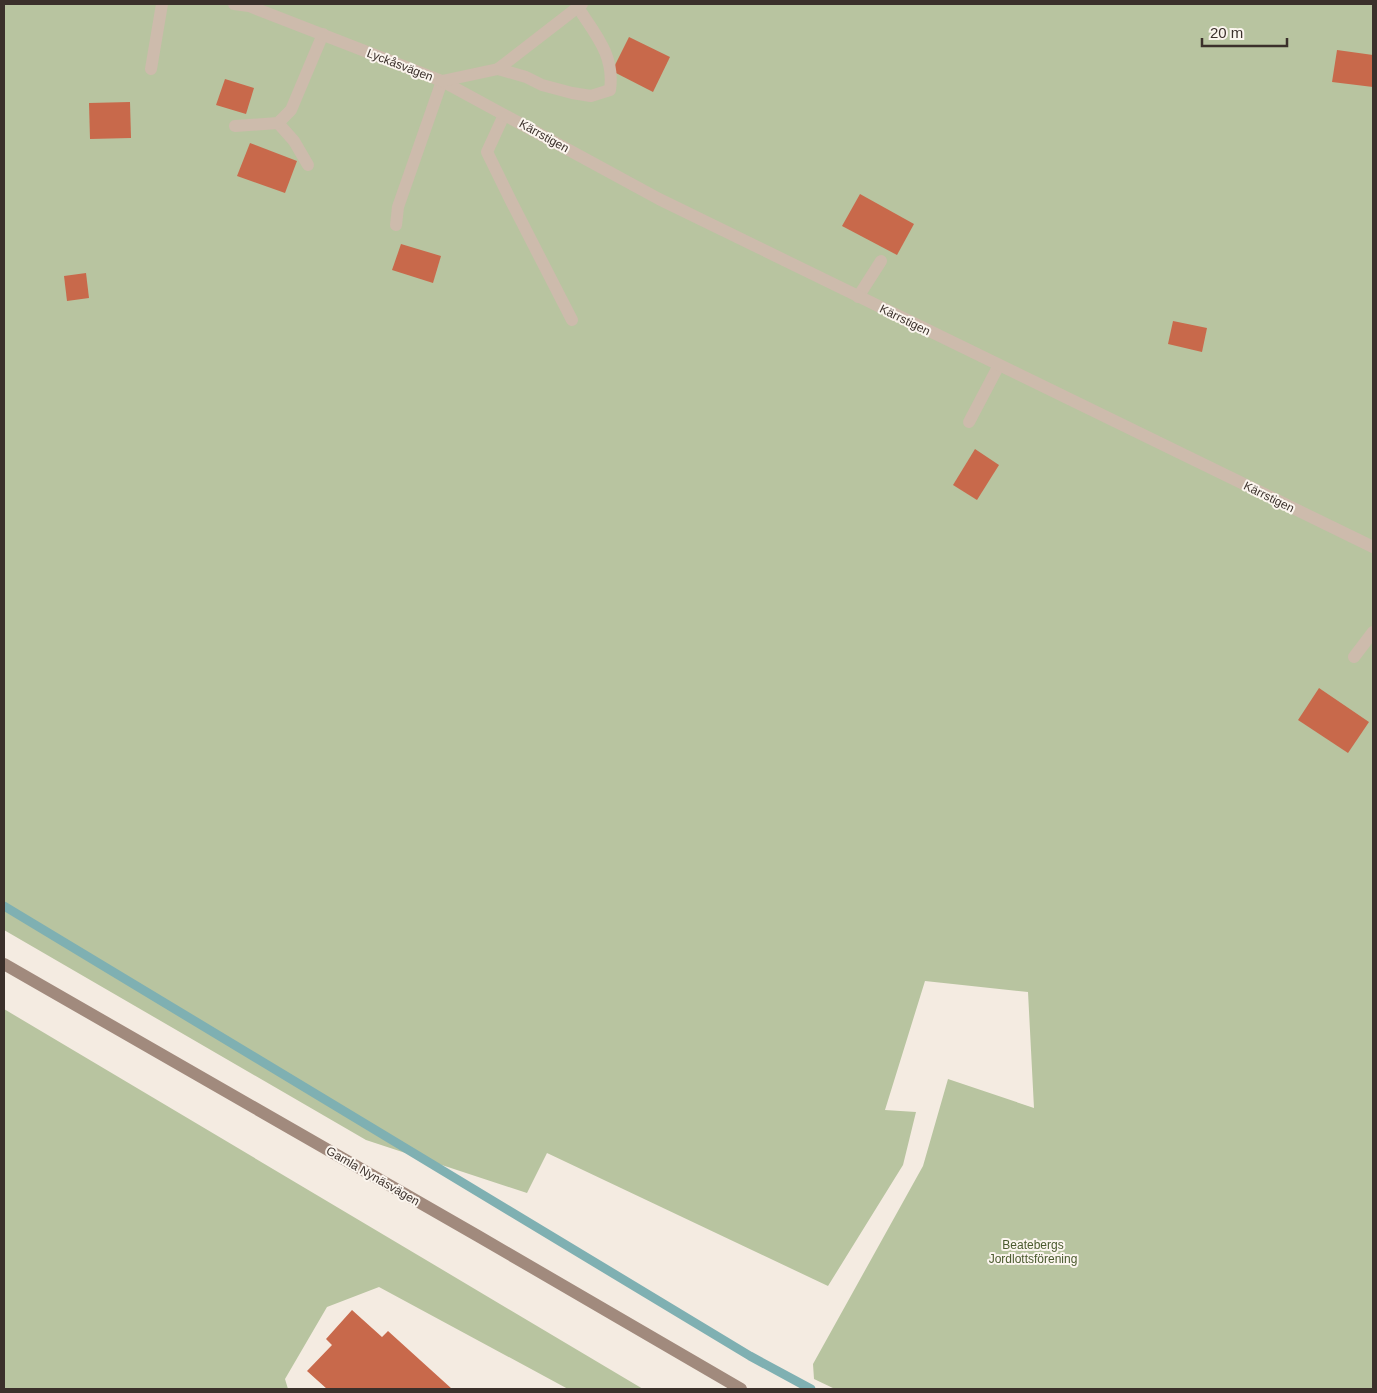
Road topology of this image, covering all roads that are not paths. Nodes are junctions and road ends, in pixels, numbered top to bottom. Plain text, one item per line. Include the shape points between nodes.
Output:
1 (162, 4) edge
2 (234, 4) edge
3 (251, 5) edge
4 (580, 5) edge
5 (323, 34) junction
6 (151, 69) dead end
7 (498, 69) junction
8 (442, 81) junction
9 (504, 115) junction
10 (278, 122) junction
11 (235, 126) dead end
12 (308, 165) dead end
13 (396, 225) dead end
14 (881, 261) dead end
15 (858, 296) junction
16 (572, 320) dead end
17 (999, 365) junction
18 (969, 422) dead end
19 (1373, 547) edge
20 (1373, 632) edge
21 (1354, 657) dead end
22 (4, 964) edge
23 (741, 1389) edge

1 - 6 street
2 - 3 street, Lyckåsvägen
3 - 5 street, Lyckåsvägen
4 - 7 street, Lyckåsvägen
4 - 7 street via 606,52 612,77 610,90 591,96 572,93
5 - 8 street, Lyckåsvägen
5 - 10 street via 290,110
7 - 8 street, Lyckåsvägen
8 - 9 street, Kärrstigen
8 - 13 street via 398,207
9 - 15 street, Kärrstigen via 659,199
9 - 16 street via 487,152
10 - 11 street
10 - 12 street
14 - 15 street
15 - 17 street, Kärrstigen
17 - 18 street
17 - 19 street, Kärrstigen
20 - 21 street
22 - 23 street, Gamla Nynäsvägen

